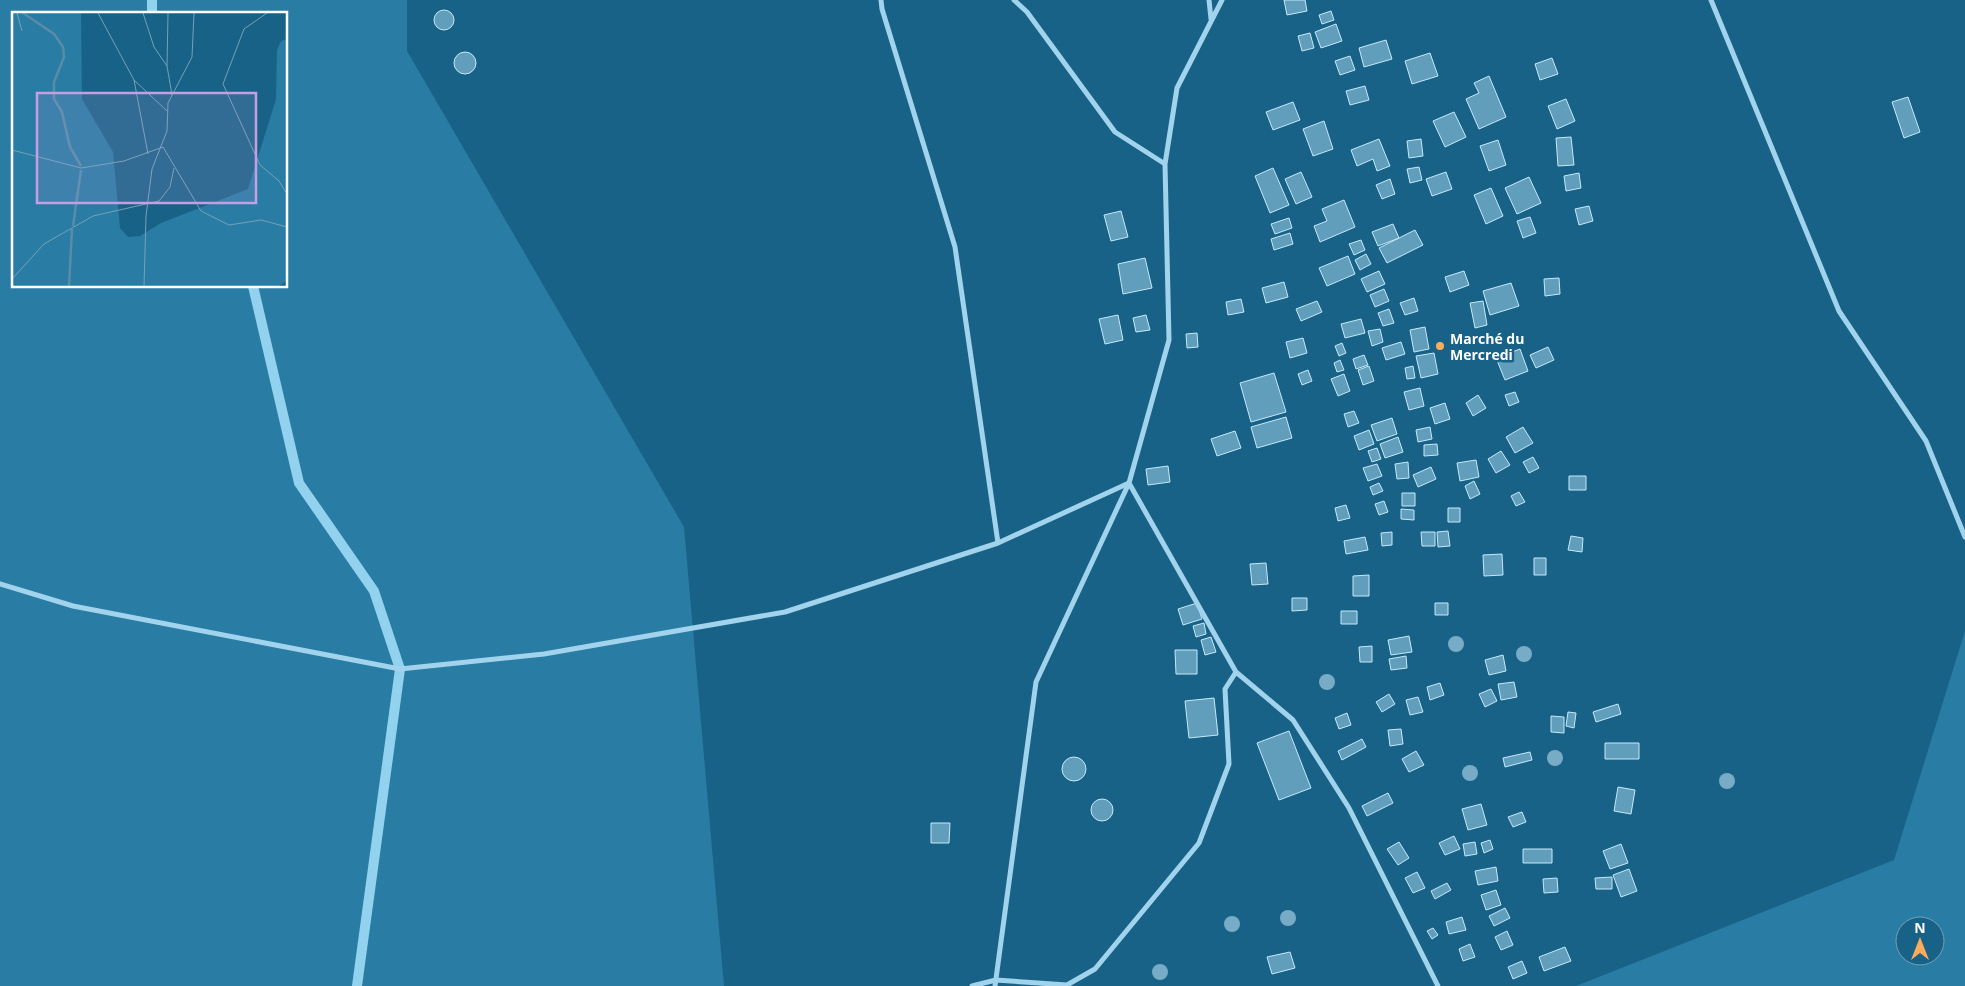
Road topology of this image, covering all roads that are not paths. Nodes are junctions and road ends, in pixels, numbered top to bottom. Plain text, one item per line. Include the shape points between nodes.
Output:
1 (882, 0) edge
2 (1014, 0) edge
3 (1209, 0) edge
4 (1222, 0) edge
5 (1710, 0) edge
6 (1211, 21) junction
7 (1165, 164) junction
8 (1129, 483) junction
9 (1965, 537) edge
10 (998, 543) junction
11 (0, 584) edge
12 (1236, 672) junction
13 (996, 983) edge
14 (972, 986) edge
15 (1438, 986) edge

1 - 10 street via 882,10 955,247
2 - 7 street via 1115,132
3 - 6 street
4 - 6 street
5 - 9 street via 1839,311 1926,441
6 - 7 street via 1177,88
7 - 8 street via 1169,340
8 - 10 street
8 - 12 street
8 - 13 street via 1036,682
10 - 11 street via 785,612 544,654 400,669 73,606
12 - 13 street via 1225,689 1229,764 1199,843 1095,968 1067,986
12 - 15 street via 1293,720 1349,808
13 - 14 street

